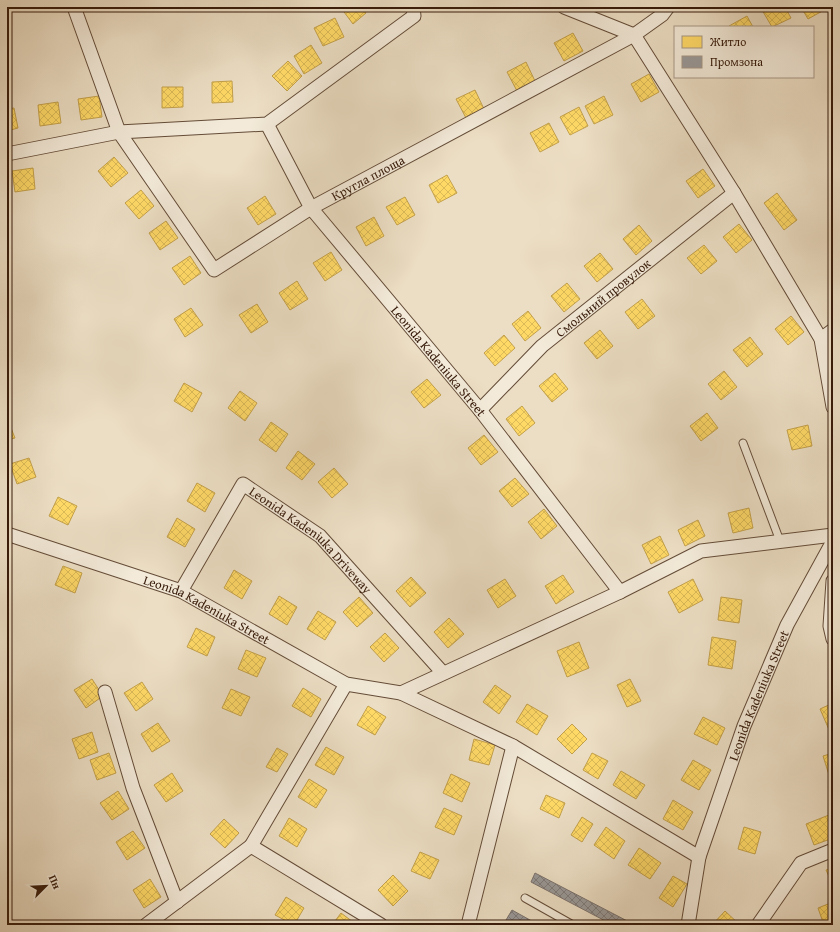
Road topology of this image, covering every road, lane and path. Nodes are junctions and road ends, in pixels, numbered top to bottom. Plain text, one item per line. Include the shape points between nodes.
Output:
1 (74, 7) edge
2 (413, 7) edge
3 (564, 7) edge
4 (664, 10) edge
5 (634, 35) junction
6 (267, 124) junction
7 (119, 132) junction
8 (7, 154) edge
9 (734, 193) junction
10 (311, 208) junction
11 (833, 330) edge
12 (822, 339) junction
13 (833, 407) edge
14 (480, 410) junction
15 (743, 444) dead end
16 (7, 534) edge
17 (833, 535) edge
18 (780, 540) junction
19 (833, 541) edge
20 (833, 581) edge
21 (181, 591) junction
22 (620, 592) junction
23 (833, 639) edge
24 (443, 673) junction
25 (346, 684) junction
26 (105, 692) dead end
27 (401, 693) junction
28 (514, 746) junction
29 (251, 846) junction
30 (833, 850) edge
31 (700, 857) junction
32 (525, 898) dead end
33 (177, 902) junction
34 (146, 925) edge
35 (381, 925) edge
36 (468, 925) edge
37 (573, 925) edge
38 (688, 925) edge
39 (758, 925) edge

1 - 7 street
2 - 6 street via 414,16
3 - 5 street
4 - 5 street, Кругла площа
5 - 9 street
5 - 10 street, Кругла площа
6 - 7 street
6 - 10 street, Leonida Kadeniuka Street
7 - 8 street
7 - 10 street, Кругла площа via 214,270
9 - 12 street
9 - 14 street, Смольний провулок via 542,346
10 - 14 street, Leonida Kadeniuka Street
11 - 12 street
12 - 13 street
14 - 22 street, Leonida Kadeniuka Street
15 - 18 lane
16 - 21 street, Leonida Kadeniuka Street
17 - 18 street
18 - 22 street via 701,551
19 - 31 street, Leonida Kadeniuka Street via 787,625 744,726
20 - 23 street via 830,626
21 - 24 street, Leonida Kadeniuka Driveway via 243,484 320,536
21 - 25 street, Leonida Kadeniuka Street
22 - 24 street
24 - 27 street
25 - 27 street, Leonida Kadeniuka Street
25 - 29 street
26 - 33 street via 133,788
27 - 28 street, Leonida Kadeniuka Street
28 - 31 street, Leonida Kadeniuka Street
28 - 36 street
29 - 33 street
29 - 35 street
30 - 39 street via 801,863
31 - 38 street, Leonida Kadeniuka Street
32 - 37 lane
33 - 34 street

